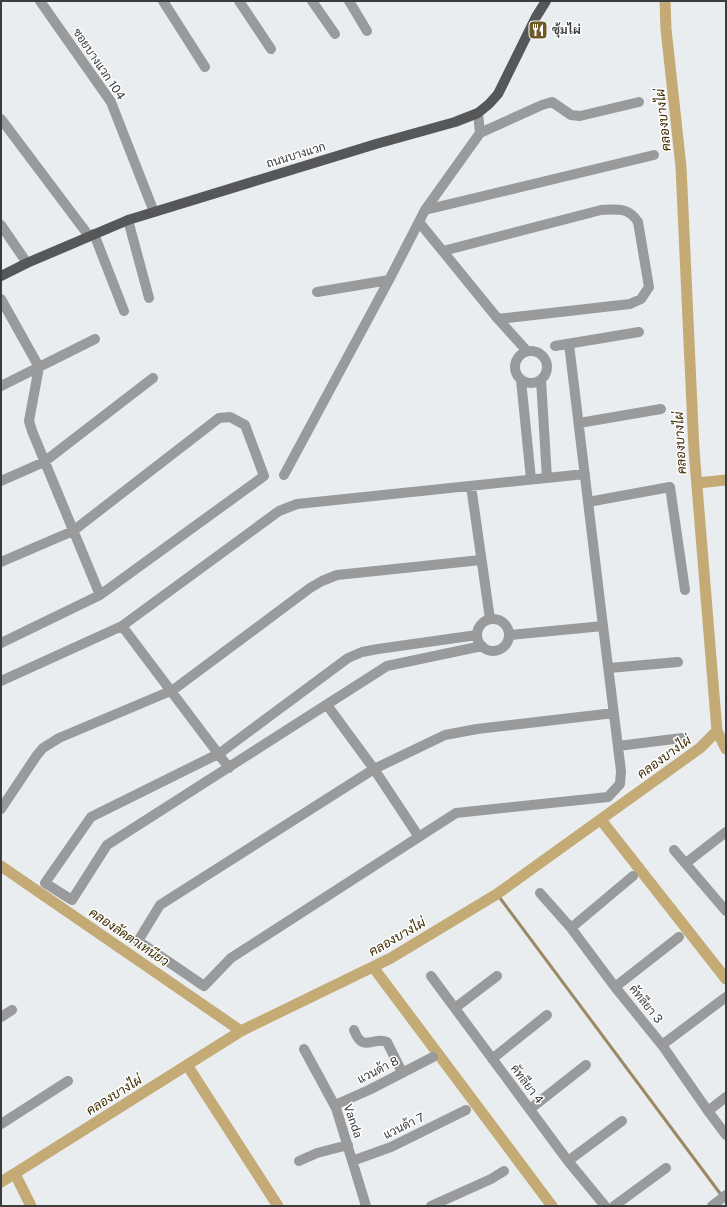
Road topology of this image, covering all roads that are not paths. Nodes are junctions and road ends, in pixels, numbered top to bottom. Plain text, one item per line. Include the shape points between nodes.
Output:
1 (40, 1) edge
2 (163, 1) edge
3 (238, 1) edge
4 (312, 1) edge
5 (349, 1) edge
6 (546, 1) edge
7 (367, 31) dead end
8 (335, 34) dead end
9 (271, 49) dead end
10 (205, 67) dead end
11 (639, 102) dead end
12 (478, 113) junction
13 (1, 119) edge
14 (480, 132) junction
15 (654, 155) dead end
16 (425, 210) junction
17 (154, 212) junction
18 (128, 220) junction
19 (419, 222) junction
20 (1, 225) edge
21 (92, 235) junction
22 (443, 251) junction
23 (27, 263) junction
24 (1, 276) edge
25 (389, 280) junction
26 (317, 292) dead end
27 (149, 298) dead end
28 (1, 299) edge
29 (124, 312) dead end
30 (498, 319) junction
31 (639, 332) dead end
32 (95, 339) dead end
33 (569, 344) junction
34 (555, 346) dead end
35 (527, 351) junction
36 (39, 367) junction
37 (153, 378) dead end
38 (521, 380) junction
39 (541, 380) junction
40 (1, 386) edge
41 (661, 409) dead end
42 (579, 424) junction
43 (44, 462) junction
44 (585, 474) junction
45 (284, 475) dead end
46 (547, 478) junction
47 (531, 479) junction
48 (1, 481) edge
49 (471, 486) junction
50 (588, 502) junction
51 (73, 530) junction
52 (482, 560) junction
53 (1, 562) edge
54 (685, 590) dead end
55 (100, 595) junction
56 (490, 619) junction
57 (122, 626) junction
58 (603, 626) junction
59 (477, 635) junction
60 (510, 635) junction
61 (1, 643) edge
62 (482, 646) junction
63 (678, 662) dead end
64 (609, 668) junction
65 (1, 680) edge
66 (171, 691) junction
67 (327, 705) junction
68 (614, 713) junction
69 (682, 738) dead end
70 (618, 746) junction
71 (218, 754) junction
72 (229, 768) junction
73 (374, 768) junction
74 (1, 809) edge
75 (726, 832) edge
76 (418, 837) junction
77 (674, 850) dead end
78 (686, 863) junction
79 (633, 876) dead end
80 (540, 893) dead end
81 (726, 911) edge
82 (571, 928) junction
83 (679, 937) dead end
84 (431, 976) dead end
85 (497, 976) dead end
86 (615, 987) junction
87 (726, 997) edge
88 (455, 1008) junction
89 (12, 1010) dead end
90 (547, 1015) dead end
91 (1, 1017) edge
92 (354, 1030) dead end
93 (662, 1045) junction
94 (304, 1049) dead end
95 (433, 1057) dead end
96 (492, 1059) junction
97 (586, 1065) dead end
98 (402, 1072) junction
99 (68, 1081) dead end
100 (726, 1097) edge
101 (334, 1105) junction
102 (530, 1109) junction
103 (466, 1110) dead end
104 (708, 1111) junction
105 (622, 1121) dead end
106 (1, 1124) edge
107 (726, 1134) edge
108 (348, 1145) junction
109 (298, 1161) dead end
110 (352, 1161) junction
111 (568, 1161) junction
112 (666, 1168) dead end
113 (504, 1171) dead end
114 (726, 1195) edge
115 (366, 1206) edge
116 (431, 1206) edge
117 (605, 1206) edge
118 (614, 1206) edge
119 (712, 1206) edge

1 - 17 street, ซอยบางแวก 104 via 111,102
2 - 10 street
3 - 9 street
4 - 8 street
5 - 7 street
6 - 12 main road, ถนนบางแวก via 536,16 498,94
11 - 14 street via 580,116 571,115 552,102
12 - 14 street
12 - 17 main road, ถนนบางแวก
13 - 21 street
14 - 16 street
15 - 16 street
16 - 19 street
17 - 18 main road, ถนนบางแวก
18 - 21 main road, ถนนบางแวก
18 - 27 street
19 - 22 street
19 - 25 street
20 - 23 street
21 - 23 main road, ถนนบางแวก
21 - 29 street
22 - 30 street
22 - 30 street via 601,210 625,210 634,216 638,222 649,287 641,299 630,304
23 - 24 main road, ถนนบางแวก
25 - 26 street
25 - 45 street
28 - 36 street
30 - 35 street
31 - 33 street
32 - 36 street
33 - 34 street
33 - 42 street
35 - 38 street via 522,353 516,362 516,372
35 - 39 street via 538,352 546,360 547,371
36 - 40 street
36 - 43 street via 29,421
37 - 43 street
38 - 39 street via 531,384
38 - 47 street
39 - 46 street
41 - 42 street
42 - 44 street
43 - 48 street
43 - 51 street
44 - 46 street
44 - 50 street
46 - 47 street
47 - 49 street
49 - 52 street
49 - 57 street via 296,504 279,510
50 - 54 street via 670,487
50 - 58 street
51 - 53 street
51 - 55 street
51 - 55 street via 219,418 230,417 245,425 264,476
52 - 56 street
52 - 66 street via 337,575 322,581
55 - 61 street
56 - 59 street via 481,625
56 - 60 street via 504,622
57 - 65 street
57 - 66 street
58 - 60 street
58 - 64 street
59 - 62 street
59 - 71 street via 362,652 348,658
60 - 62 street via 502,649 492,651
62 - 67 street via 386,666
63 - 64 street
64 - 68 street
66 - 71 street
66 - 74 street via 60,738 43,748
67 - 72 street
67 - 73 street
68 - 70 street
68 - 73 street via 445,735
69 - 70 street
70 - 76 street via 620,784 608,797 456,813
71 - 72 street
71 - 72 street via 90,817 45,883 72,900 108,845
73 - 76 street
73 - 76 street via 160,905 138,941 204,986 231,958
75 - 78 street
77 - 78 street
78 - 81 street
79 - 82 street
80 - 82 street, คัทลียา 3
82 - 86 street, คัทลียา 3
83 - 86 street
84 - 88 street, คัทลียา 4
85 - 88 street
86 - 93 street, คัทลียา 3
87 - 93 street
88 - 96 street, คัทลียา 4
89 - 91 street
90 - 96 street
92 - 98 street via 357,1039 364,1043 387,1042
93 - 104 street, คัทลียา 3
94 - 101 street, Vanda
95 - 98 street, แวนด้า 8
96 - 102 street, คัทลียา 4
97 - 102 street
98 - 101 street, แวนด้า 8
99 - 106 street
100 - 104 street
101 - 108 street, Vanda
102 - 111 street, คัทลียา 4
103 - 110 street, แวนด้า 7 via 391,1148
104 - 107 street, คัทลียา 3
105 - 111 street
108 - 109 street
108 - 110 street, Vanda
110 - 115 street, Vanda
111 - 117 street, คัทลียา 4
112 - 118 street
113 - 116 street
114 - 119 street

